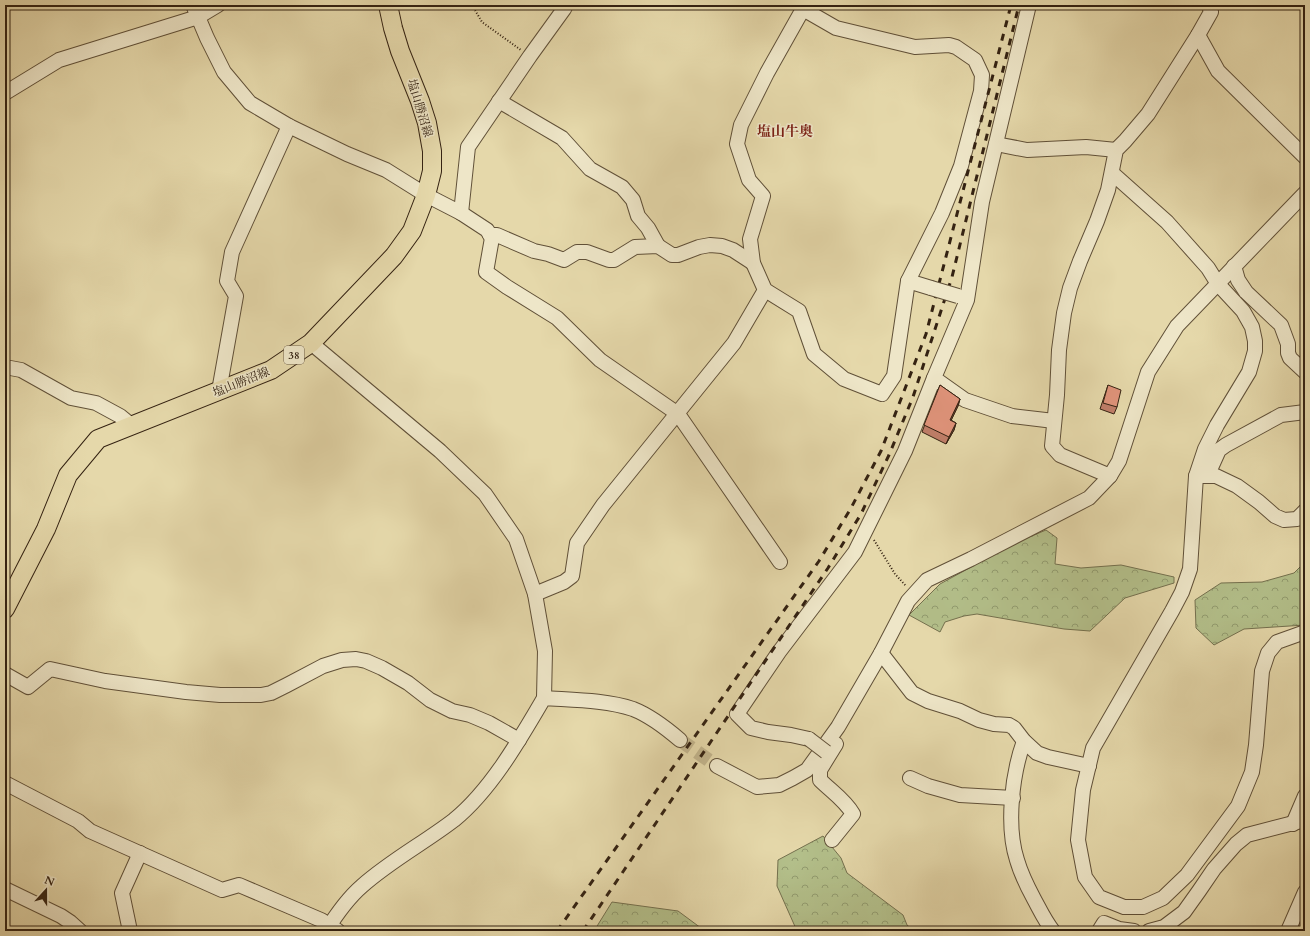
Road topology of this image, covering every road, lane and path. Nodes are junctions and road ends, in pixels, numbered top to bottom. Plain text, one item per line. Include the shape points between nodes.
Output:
1 (218, 5) edge
2 (388, 5) edge
3 (472, 5) edge
4 (566, 5) edge
5 (1029, 5) edge
6 (1209, 5) edge
7 (803, 7) edge
8 (195, 11) edge
9 (1198, 35) junction
10 (530, 56) junction
11 (5, 93) edge
12 (499, 101) junction
13 (289, 126) junction
14 (996, 144) junction
15 (1116, 150) junction
16 (1305, 156) edge
17 (1112, 173) junction
18 (1305, 193) edge
19 (426, 195) junction
20 (461, 213) junction
21 (490, 235) junction
22 (658, 246) junction
23 (753, 263) junction
24 (1234, 266) junction
25 (908, 281) junction
26 (1218, 284) junction
27 (765, 290) junction
28 (962, 298) junction
29 (311, 343) junction
30 (5, 367) edge
31 (1305, 372) edge
32 (934, 378) junction
33 (219, 391) junction
34 (1305, 412) edge
35 (678, 414) junction
36 (1054, 421) junction
37 (131, 425) junction
38 (1110, 476) junction
39 (1196, 476) junction
40 (1305, 512) edge
41 (866, 530) junction
42 (780, 562) dead end
43 (534, 594) junction
44 (914, 594) junction
45 (5, 609) edge
46 (1305, 632) edge
47 (884, 657) junction
48 (5, 674) edge
49 (544, 698) junction
50 (519, 740) junction
51 (680, 740) tunnel mouth
52 (1024, 741) junction
53 (828, 753) junction
54 (717, 766) tunnel mouth
55 (1089, 766) junction
56 (910, 778) dead end
57 (5, 783) edge
58 (1305, 796) edge
59 (1012, 798) junction
60 (1299, 822) edge
61 (832, 840) dead end
62 (140, 854) junction
63 (5, 889) edge
64 (1305, 892) edge
65 (331, 929) edge
66 (80, 931) edge
67 (130, 931) edge
68 (1053, 931) edge
69 (1100, 931) edge
70 (1134, 931) edge
71 (1149, 931) edge
72 (1288, 931) edge

1 - 8 street
2 - 19 main road, 塩山勝沼線 / 38 via 400,52 427,123 432,151 432,171
3 - 10 path via 482,22
4 - 10 street
5 - 14 street
6 - 9 street via 1211,12
7 - 23 street via 741,125 737,144 749,180 763,196 750,239
7 - 25 street via 836,28 915,47 956,47 975,60 982,75 981,91 961,166 942,213
8 - 11 street via 59,60
8 - 13 street via 224,72 250,103
9 - 15 street via 1148,114
9 - 16 street via 1218,71
10 - 12 street
12 - 20 street via 468,147
12 - 22 street via 562,138 590,169 622,187 633,200 638,216
13 - 19 street via 386,170
13 - 33 street via 232,252 227,281 236,296
14 - 15 street via 1027,150 1086,147
14 - 28 street
15 - 17 street
17 - 26 street via 1167,222 1208,268
17 - 36 street via 1097,221 1072,281 1064,313
18 - 24 street
19 - 20 street
19 - 29 main road, 塩山勝沼線 / 38 via 412,231 394,256
20 - 21 street via 487,230
21 - 22 street via 497,235 534,251 564,260 577,252 587,252 614,260 635,247
21 - 35 street via 492,238 486,272 557,318 600,360
22 - 23 street via 678,256 699,247 722,246
23 - 27 street
24 - 26 street
24 - 31 street via 1238,280 1246,292 1281,324 1290,358
25 - 27 street via 894,376 882,394 844,379 814,354 798,311
25 - 28 street, bridge
26 - 38 street via 1178,326 1148,372 1119,461
26 - 39 street via 1243,311 1252,327 1255,351 1249,372 1205,448
27 - 35 street via 734,342
28 - 32 street
29 - 33 main road, 塩山勝沼線 / 38 via 271,370
29 - 43 street via 440,451 485,494 516,539
30 - 37 street via 21,370 71,398 96,403
32 - 36 street via 965,400 1012,416
32 - 41 street via 905,451
33 - 37 main road, 塩山勝沼線 / 38
34 - 39 street via 1281,415 1226,444 1219,450 1210,470
35 - 42 street
35 - 43 street via 603,505 577,543 572,576
36 - 38 street via 1052,446 1060,455
37 - 45 main road, 塩山勝沼線 / 38 via 98,439 68,475 46,529
38 - 44 street via 1089,498 971,560 927,580
39 - 40 street via 1216,476 1237,486 1274,516 1284,520 1297,519
39 - 55 street via 1190,569 1182,592 1093,748
41 - 44 path via 895,574
41 - 53 street, bridge via 855,552 779,652 737,714 751,728 809,739
43 - 49 street via 545,651
44 - 47 street via 908,600
46 - 55 street via 1277,642 1268,653 1262,671 1252,772 1238,806 1187,875 1164,898 1143,907 1124,907 1099,897 1085,877 1078,840 1083,790
47 - 52 street via 912,693 979,720 1009,725
47 - 53 street via 863,703
47 - 54 street via 838,727 806,770 794,778 779,785 757,787
48 - 50 street via 28,687 50,669 105,681 186,692 261,695 323,666 356,659 382,668 430,700 452,711 489,723
49 - 50 street
49 - 51 street via 614,704 634,710 656,721
50 - 65 street via 474,802 454,820 362,886 343,906
52 - 55 street via 1037,753
52 - 59 street via 1014,772
53 - 61 street via 820,770 820,780 848,804 853,814
56 - 59 street via 960,795
57 - 62 street via 90,831
58 - 60 street
59 - 68 street via 1012,834 1016,858 1024,880
60 - 71 street via 1248,835 1214,868 1184,912 1164,927
62 - 65 street via 222,890 239,885 321,920
62 - 67 street via 122,893
63 - 66 street via 61,916
64 - 72 street
69 - 70 street via 1104,923

